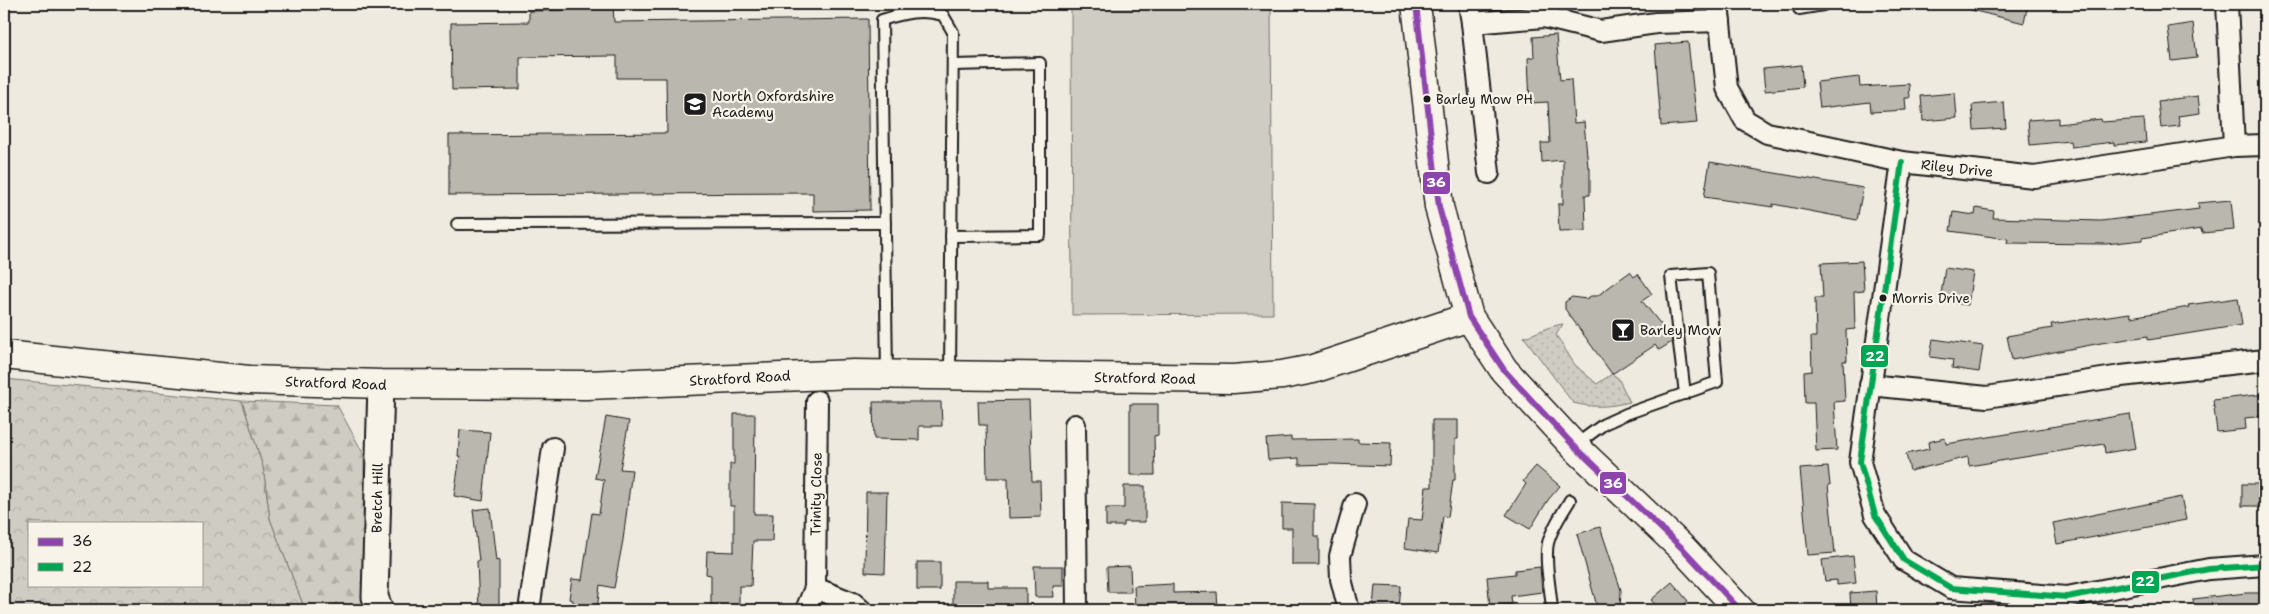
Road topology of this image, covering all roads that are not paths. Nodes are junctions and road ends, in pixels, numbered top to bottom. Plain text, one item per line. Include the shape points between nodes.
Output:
1 (1416, 4) edge
2 (1798, 4) edge
3 (2228, 4) edge
4 (1823, 5) dead end
5 (1719, 12) edge
6 (1471, 13) edge
7 (953, 65) junction
8 (2265, 145) edge
9 (2234, 146) junction
10 (1902, 162) junction
11 (1489, 173) dead end
12 (885, 223) junction
13 (457, 224) dead end
14 (952, 236) junction
15 (1469, 317) junction
16 (4, 355) edge
17 (2265, 360) edge
18 (887, 374) junction
19 (950, 375) junction
20 (381, 384) junction
21 (1870, 385) junction
22 (1685, 394) junction
23 (818, 400) dead end
24 (1075, 425) dead end
25 (1574, 446) junction
26 (553, 448) dead end
27 (1570, 500) dead end
28 (1355, 504) dead end
29 (2265, 565) edge
30 (815, 588) junction
31 (2068, 604) edge
32 (380, 610) edge
33 (529, 610) edge
34 (806, 610) edge
35 (862, 610) edge
36 (1077, 610) edge
37 (1349, 610) edge
38 (1552, 610) edge
39 (1740, 610) edge

1 - 15 main road via 1439,207
2 - 4 lane via 1798,9
3 - 9 street
5 - 6 street via 1601,31 1544,17
5 - 10 street, Riley Drive via 1728,88 1745,120 1767,133
6 - 11 street
7 - 12 lane via 953,32 943,15 927,11 904,12 882,20
7 - 14 lane
7 - 14 lane via 1040,63 1040,235
8 - 9 street, Riley Drive
9 - 10 street, Riley Drive via 2034,177
10 - 21 street
12 - 13 lane
12 - 18 lane
14 - 19 lane
15 - 19 main road, Stratford Road via 1349,359 1282,375 1233,379
15 - 25 main road via 1504,370
16 - 20 main road, Stratford Road via 249,380
17 - 21 street via 2121,376 1987,397
18 - 19 main road, Stratford Road
18 - 20 main road, Stratford Road via 816,374 587,385
20 - 32 street, Bretch Hill via 375,596
21 - 31 street via 1860,462 1874,515 1904,560 1951,588
22 - 22 lane via 1717,382 1708,273 1671,276
22 - 25 lane via 1604,424
23 - 30 street, Trinity Close
24 - 36 street
25 - 39 main road via 1684,550
26 - 33 street
27 - 38 lane via 1548,543
28 - 37 street via 1340,556 1341,578
29 - 31 street via 2209,569
30 - 34 street, Trinity Close
30 - 35 street via 853,603

